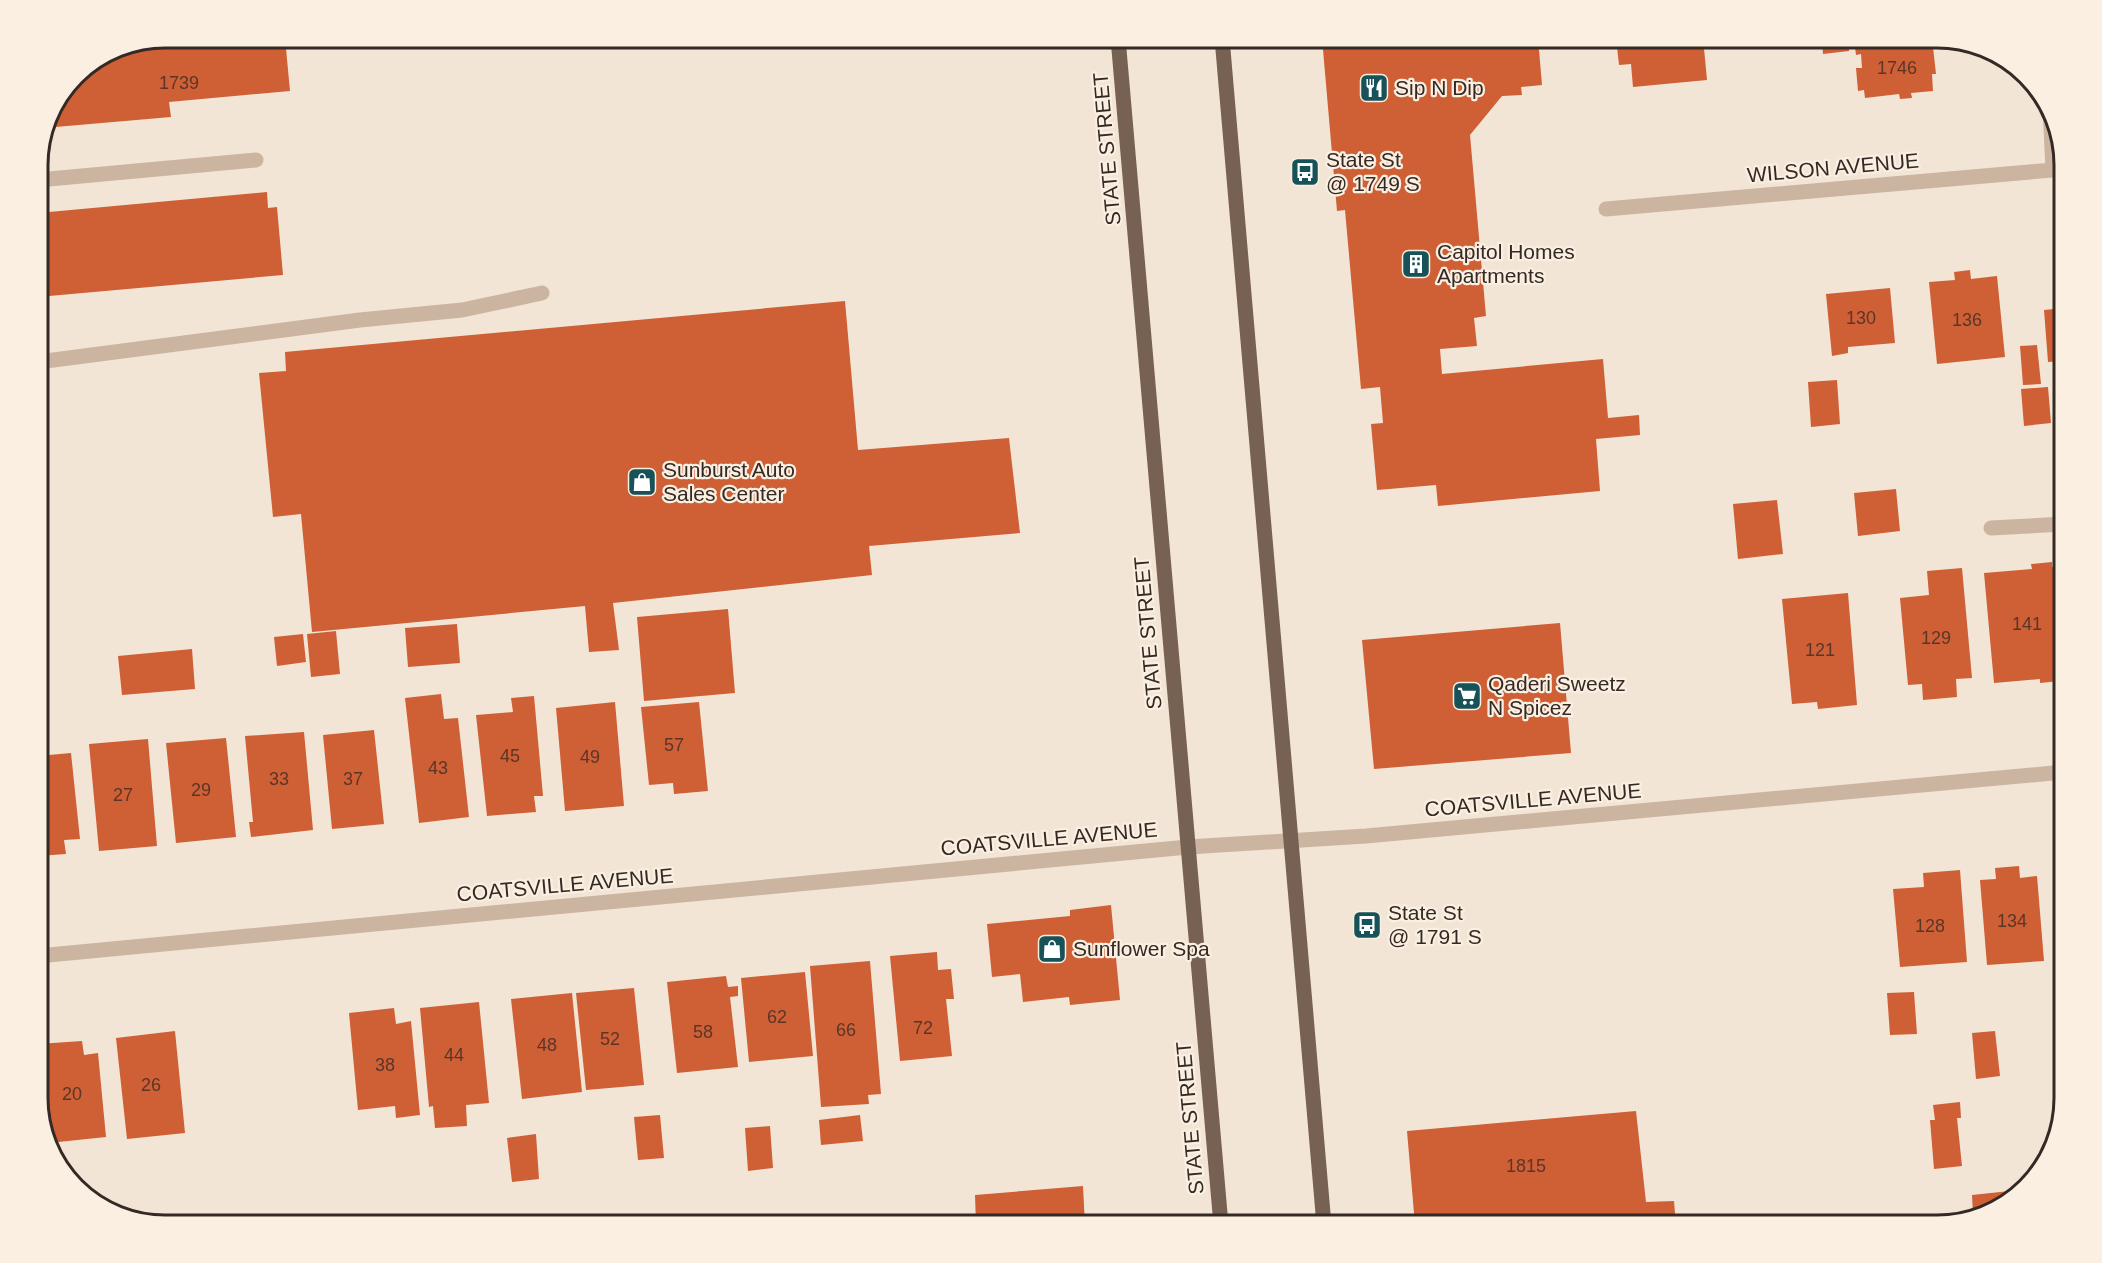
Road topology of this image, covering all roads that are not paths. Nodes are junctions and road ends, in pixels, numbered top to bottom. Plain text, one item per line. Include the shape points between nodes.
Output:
1 (1119, 48) edge
2 (1223, 48) edge
3 (256, 160) dead end
4 (2054, 169) edge
5 (48, 179) edge
6 (1606, 209) dead end
7 (542, 293) dead end
8 (48, 361) edge
9 (2054, 525) edge
10 (1991, 528) dead end
11 (2054, 773) edge
12 (1292, 840) junction
13 (1188, 847) junction
14 (48, 955) edge
15 (1220, 1215) edge
16 (1323, 1215) edge

1 - 13 main road, STATE STREET
2 - 12 main road
3 - 5 street
4 - 6 street, WILSON AVENUE
7 - 8 street via 462,310
9 - 10 street
11 - 12 street, COATSVILLE AVENUE
12 - 13 street, COATSVILLE AVENUE
12 - 16 main road
13 - 14 street, COATSVILLE AVENUE
13 - 15 main road, STATE STREET

